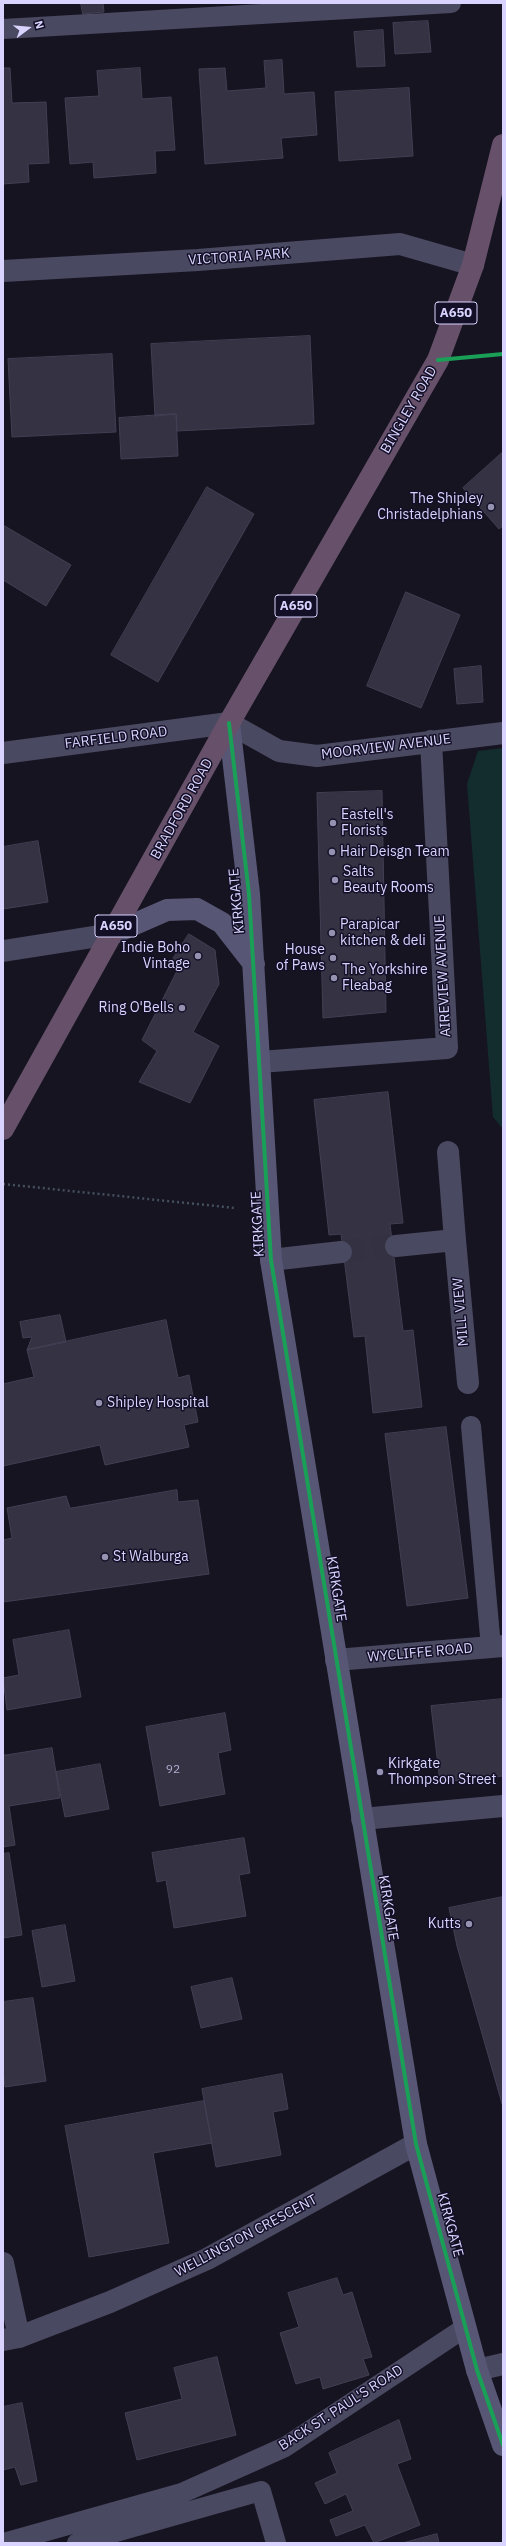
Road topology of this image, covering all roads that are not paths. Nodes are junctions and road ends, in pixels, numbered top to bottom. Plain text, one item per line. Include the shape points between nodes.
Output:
1 (451, 3) edge
2 (3, 29) edge
3 (503, 145) edge
4 (473, 265) junction
5 (3, 271) edge
6 (364, 489) joint
7 (229, 723) junction
8 (503, 733) edge
9 (431, 741) junction
10 (3, 753) edge
11 (112, 934) junction
12 (3, 951) edge
13 (254, 964) junction
14 (260, 1062) junction
15 (3, 1129) edge
16 (448, 1152) dead end
17 (455, 1240) junction
18 (396, 1246) tunnel mouth
19 (341, 1252) tunnel mouth
20 (271, 1260) junction
21 (468, 1384) dead end
22 (471, 1426) dead end
23 (497, 1646) edge
24 (336, 1660) junction
25 (503, 1806) edge
26 (362, 1819) junction
27 (416, 2144) junction
28 (3, 2263) edge
29 (466, 2327) junction
30 (11, 2338) edge
31 (503, 2364) edge
32 (477, 2370) junction
33 (503, 2445) edge
34 (4, 2543) edge
35 (77, 2543) edge
36 (276, 2543) edge

1 - 2 lane
3 - 4 highway, BINGLEY ROAD / A650
4 - 5 street, VICTORIA PARK via 400,244 198,260
4 - 6 highway, BINGLEY ROAD / A650 via 438,360
6 - 7 highway, BRADFORD ROAD / A650
7 - 9 street, MOORVIEW AVENUE via 279,751 316,756
7 - 10 street, FARFIELD ROAD
7 - 11 highway, BRADFORD ROAD / A650
7 - 13 street, KIRKGATE via 249,894
8 - 9 street, MOORVIEW AVENUE
9 - 14 street, AIREVIEW AVENUE via 447,1048
11 - 12 street
11 - 13 street via 167,910 197,908 222,923
11 - 15 highway, BRADFORD ROAD / A650
13 - 14 street, KIRKGATE
14 - 20 street, KIRKGATE
16 - 17 street, MILL VIEW
17 - 18 street
17 - 21 street, MILL VIEW
19 - 20 street
20 - 24 street, KIRKGATE
22 - 23 lane
23 - 24 street, WYCLIFFE ROAD
24 - 26 street, KIRKGATE
25 - 26 street
26 - 27 street, KIRKGATE
27 - 29 street, KIRKGATE
27 - 30 street, WELLINGTON CRESCENT via 207,2259 110,2302
28 - 30 street
29 - 32 street, KIRKGATE
29 - 34 lane, BACK ST. PAUL'S ROAD via 285,2447 182,2493
31 - 32 street
32 - 33 street, KIRKGATE
35 - 36 lane via 261,2491

